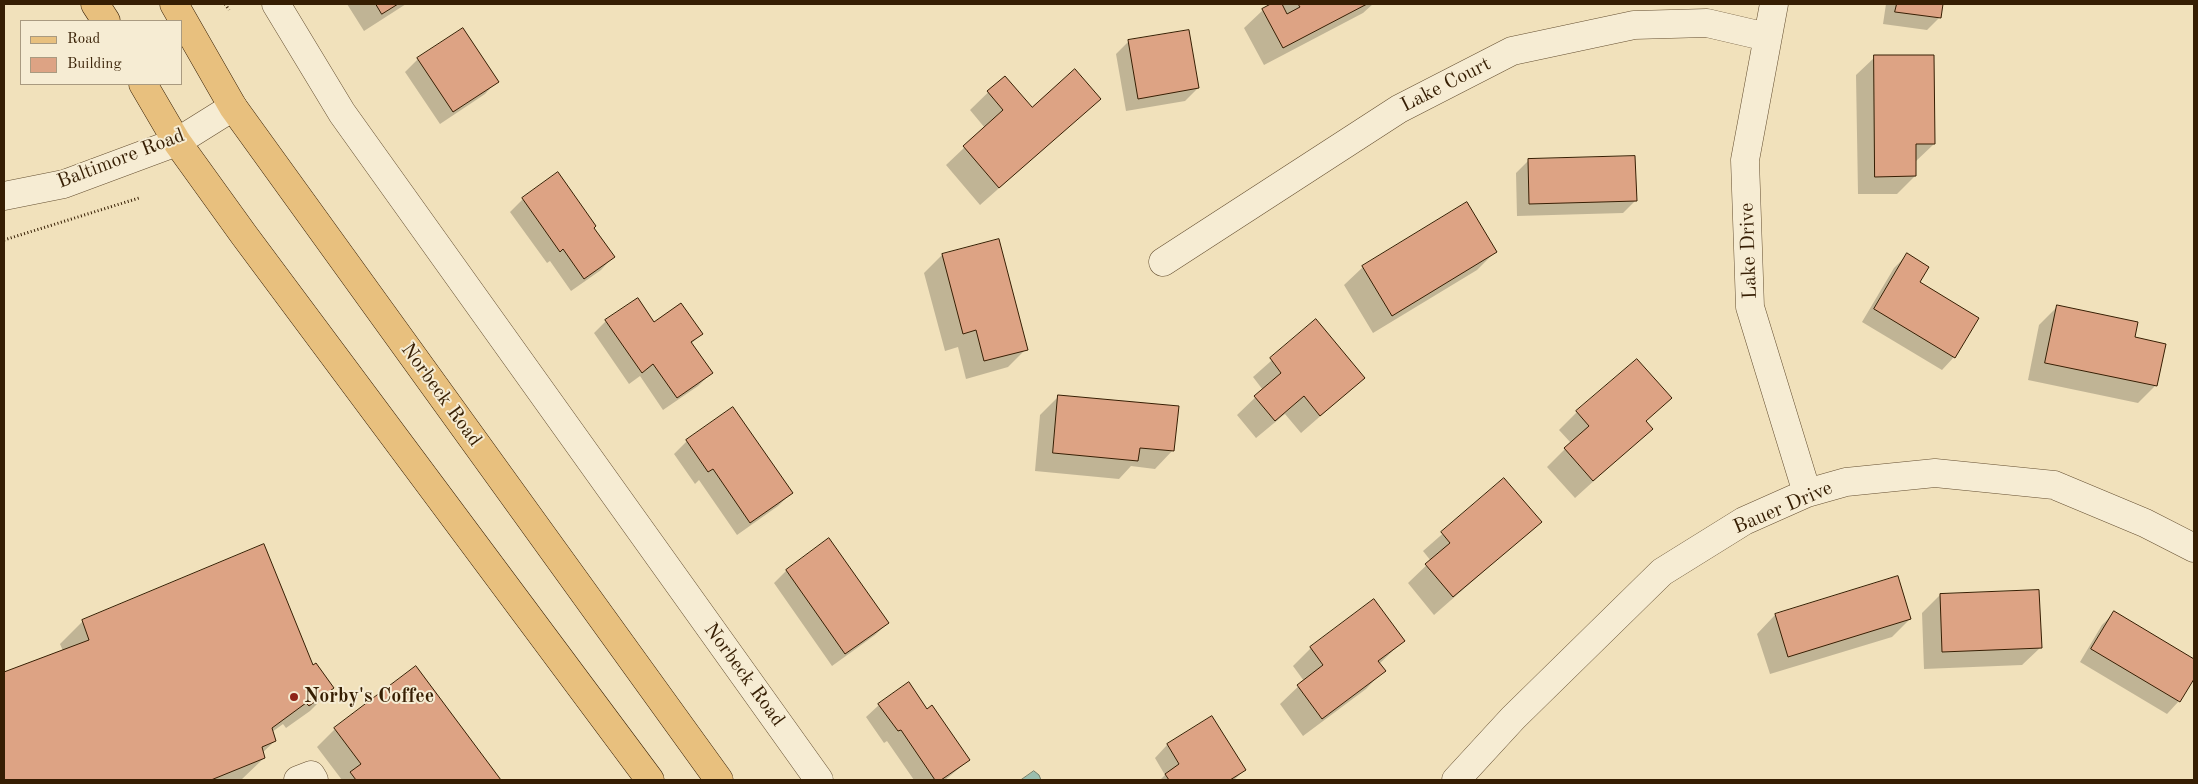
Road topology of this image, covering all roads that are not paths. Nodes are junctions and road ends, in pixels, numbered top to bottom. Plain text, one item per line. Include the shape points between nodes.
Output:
1 (95, 4) edge
2 (174, 4) edge
3 (276, 4) edge
4 (1774, 4) edge
5 (105, 20) edge
6 (1766, 37) junction
7 (144, 85) edge
8 (233, 107) junction
9 (177, 142) junction
10 (4, 196) edge
11 (1163, 262) dead end
12 (1807, 494) junction
13 (2194, 548) edge
14 (298, 780) edge
15 (314, 780) edge
16 (650, 780) edge
17 (719, 780) edge
18 (819, 780) edge
19 (1456, 780) edge

1 - 5 main road
2 - 8 main road, Norbeck Road
3 - 18 street, Norbeck Road via 342,113
4 - 6 street, Lake Drive
6 - 11 street, Lake Court via 1707,23 1634,25 1512,51 1399,109
6 - 12 street, Lake Drive via 1745,160 1750,307
7 - 9 main road
8 - 9 street, Baltimore Road
8 - 17 main road, Norbeck Road
9 - 10 street, Baltimore Road via 64,184
9 - 16 main road
12 - 13 street, Bauer Drive via 1846,482 1935,473 2054,485 2145,523
12 - 19 street, Bauer Drive via 1744,521 1662,572
14 - 15 street via 311,775

